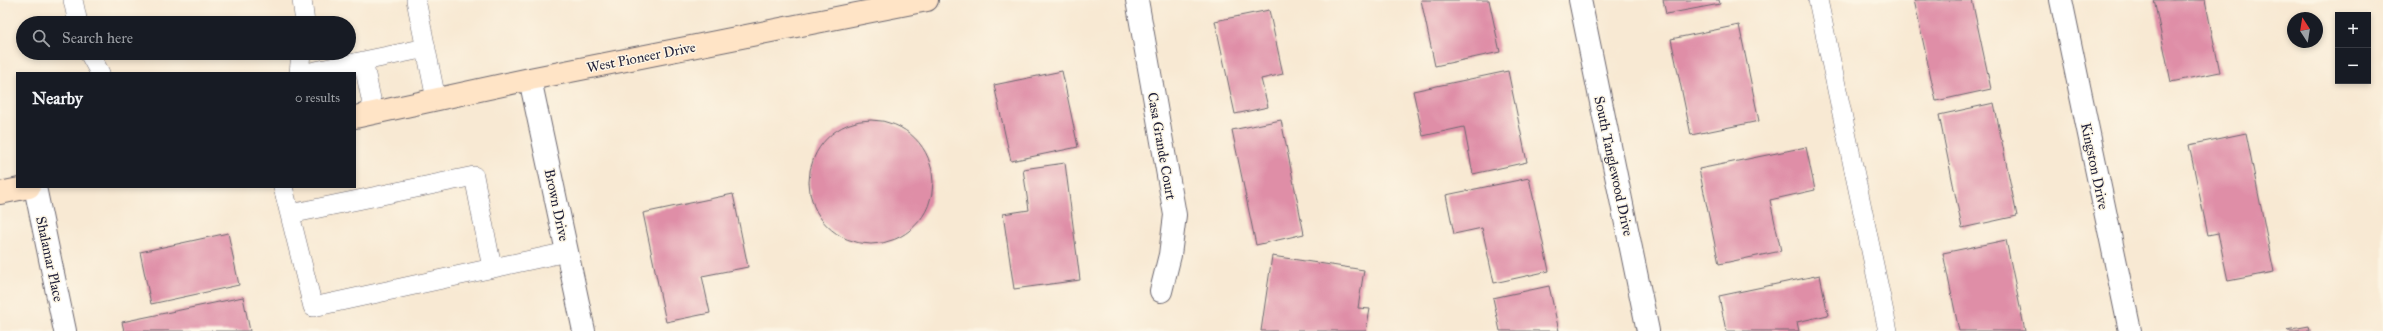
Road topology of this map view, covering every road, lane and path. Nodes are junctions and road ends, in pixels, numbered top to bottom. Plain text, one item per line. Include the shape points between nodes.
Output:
1 (72, 0) edge
2 (302, 0) edge
3 (416, 0) edge
4 (927, 0) edge
5 (1136, 0) edge
6 (1580, 0) edge
7 (1818, 0) edge
8 (2061, 0) edge
9 (875, 5) edge
10 (76, 16) edge
11 (303, 16) edge
12 (426, 48) junction
13 (93, 60) edge
14 (301, 60) edge
15 (363, 61) junction
16 (99, 72) edge
17 (300, 72) edge
18 (311, 72) edge
19 (530, 79) junction
20 (436, 99) junction
21 (365, 115) edge
22 (24, 188) edge
23 (35, 188) edge
24 (283, 188) edge
25 (0, 193) edge
26 (290, 214) junction
27 (567, 252) junction
28 (492, 268) junction
29 (1161, 291) dead end
30 (65, 331) edge
31 (584, 331) edge
32 (1648, 331) edge
33 (1888, 331) edge
34 (2130, 331) edge

1 - 10 lane
2 - 11 lane
3 - 12 lane
4 - 9 main road, West Pioneer Drive
5 - 29 street, Casa Grande Court via 1175,215 1170,254
6 - 32 street, South Tanglewood Drive
7 - 33 lane
8 - 34 street, Kingston Drive
9 - 19 main road, West Pioneer Drive
12 - 15 lane
12 - 20 lane
13 - 16 lane
14 - 17 lane
15 - 18 lane
15 - 21 lane
19 - 20 main road, West Pioneer Drive
19 - 27 street, Brown Drive
20 - 21 main road, West Pioneer Drive
22 - 25 main road
23 - 30 street, Shalamar Place
24 - 26 lane
26 - 28 lane via 313,307
26 - 28 lane via 474,176
27 - 28 lane
27 - 31 street, Brown Drive

